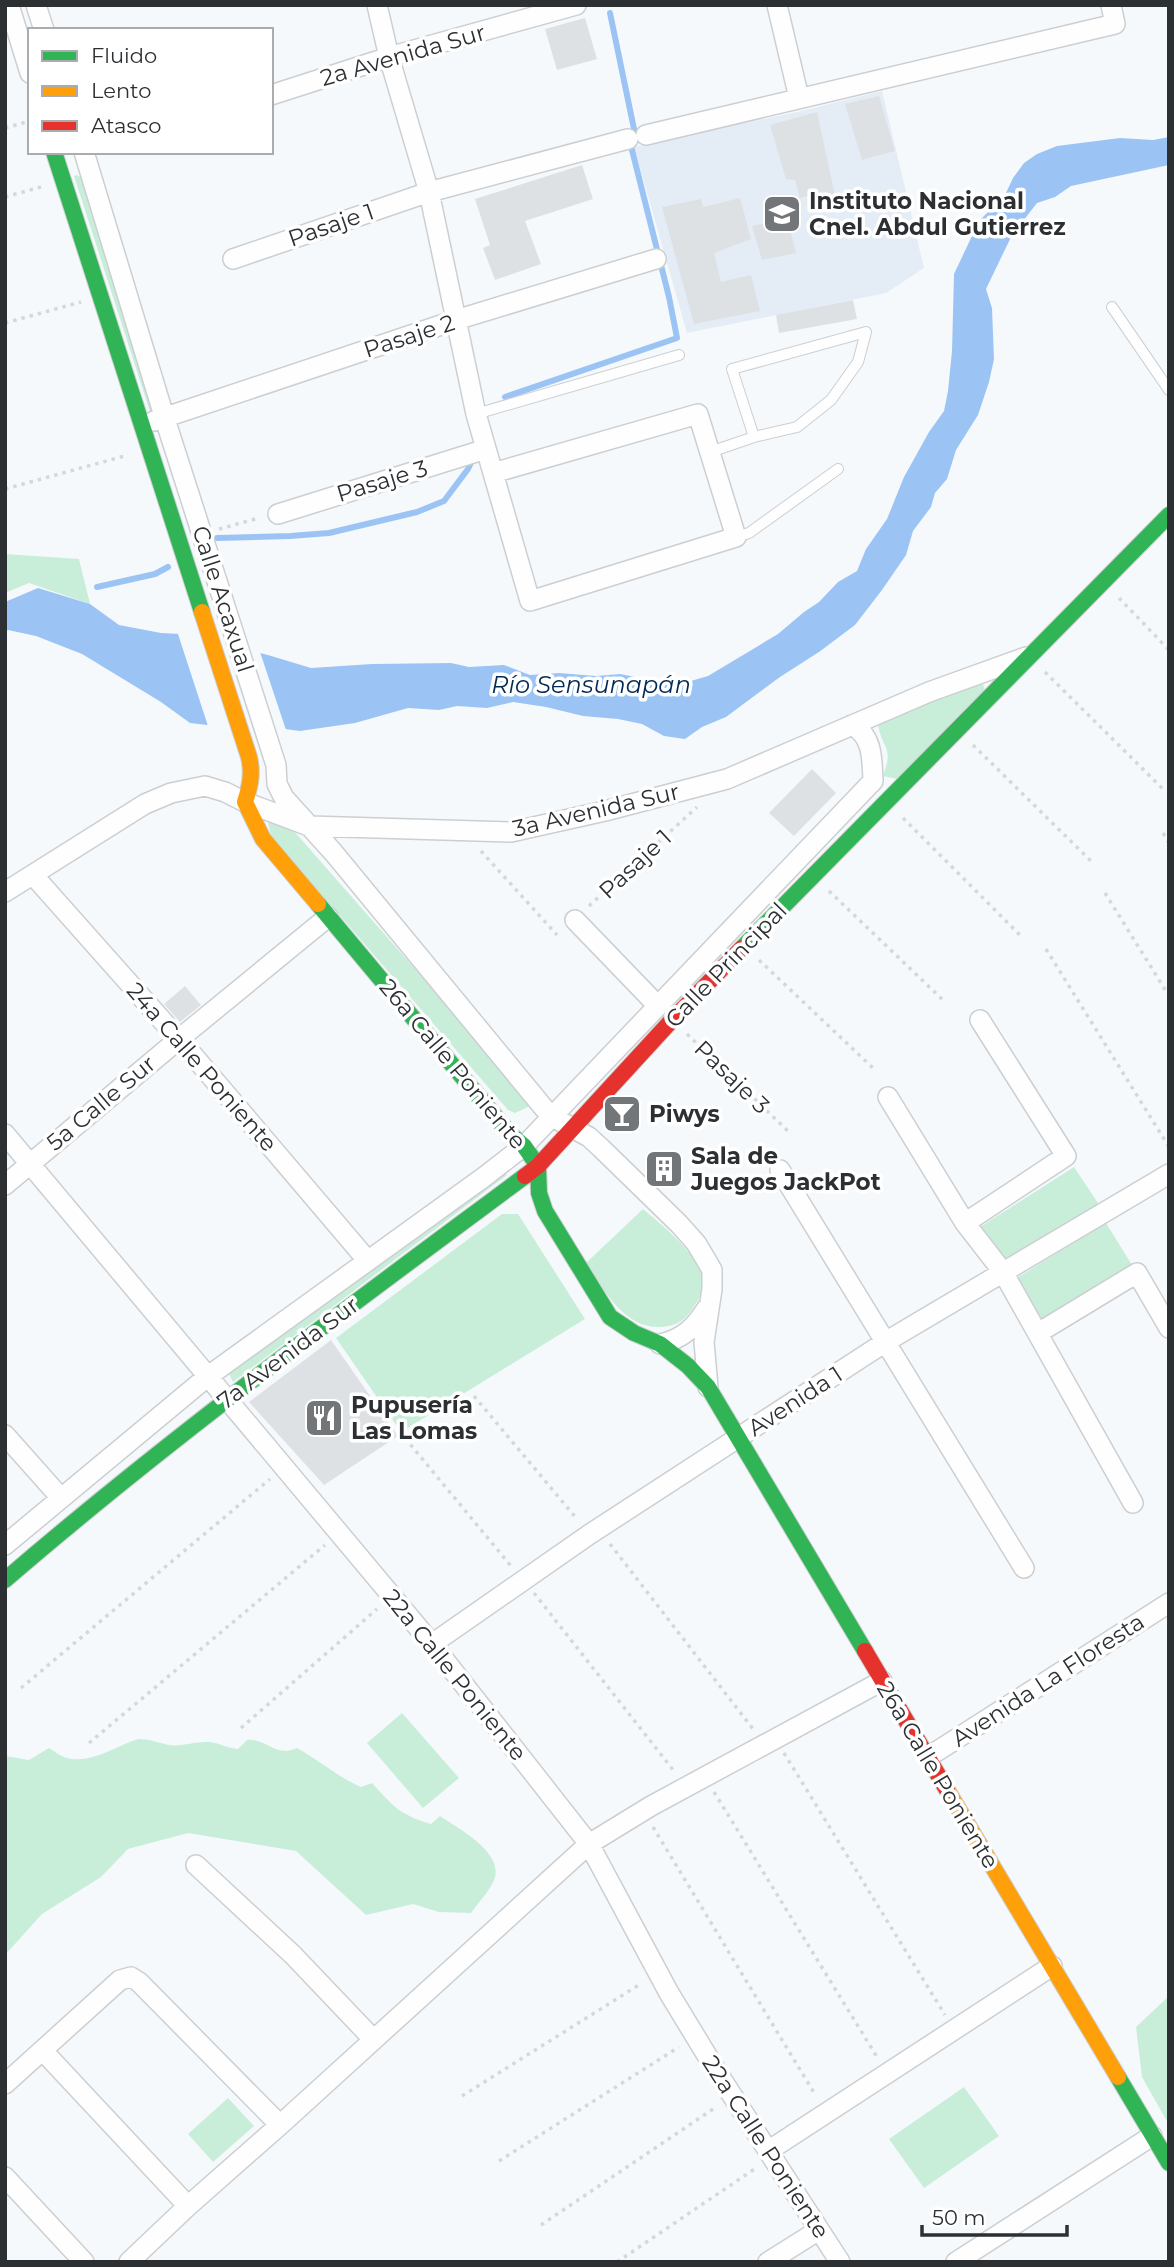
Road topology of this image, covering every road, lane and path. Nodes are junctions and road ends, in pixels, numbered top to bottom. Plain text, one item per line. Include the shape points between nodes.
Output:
1 (9, 5) edge
2 (36, 5) edge
3 (377, 5) edge
4 (576, 5) edge
5 (777, 5) edge
6 (1113, 15) edge
7 (43, 28) edge
8 (389, 57) junction
9 (28, 67) edge
10 (273, 93) edge
11 (799, 98) junction
12 (28, 122) edge
13 (5, 128) edge
14 (80, 154) edge
15 (83, 154) edge
16 (59, 168) edge
17 (429, 192) junction
18 (5, 197) edge
19 (233, 259) dead end
20 (656, 259) dead end
21 (100, 296) junction
22 (1112, 307) dead end
23 (456, 320) junction
24 (5, 323) edge
25 (680, 355) dead end
26 (1169, 390) edge
27 (476, 414) junction
28 (164, 416) junction
29 (143, 426) junction
30 (754, 437) junction
31 (150, 449) junction
32 (486, 449) junction
33 (710, 452) junction
34 (838, 468) dead end
35 (493, 474) junction
36 (5, 489) edge
37 (278, 513) joint
38 (1169, 515) edge
39 (202, 533) junction
40 (736, 537) junction
41 (1102, 581) junction
42 (1169, 649) edge
43 (1029, 656) junction
44 (852, 725) junction
45 (957, 729) junction
46 (727, 779) junction
47 (873, 781) junction
48 (1165, 791) dead end
49 (895, 795) junction
50 (245, 802) junction
51 (309, 825) junction
52 (463, 830) junction
53 (1163, 833) dead end
54 (1169, 843) edge
55 (1091, 862) dead end
56 (33, 875) junction
57 (813, 875) junction
58 (5, 892) edge
59 (1105, 893) dead end
60 (328, 917) junction
61 (575, 920) joint
62 (558, 935) dead end
63 (1020, 935) dead end
64 (744, 946) junction
65 (1045, 949) dead end
66 (1169, 996) edge
67 (944, 1001) dead end
68 (658, 1006) junction
69 (673, 1020) junction
70 (980, 1020) dead end
71 (179, 1039) junction
72 (874, 1069) dead end
73 (888, 1097) dead end
74 (551, 1116) junction
75 (572, 1128) junction
76 (792, 1133) dead end
77 (5, 1134) edge
78 (524, 1146) junction
79 (1169, 1147) edge
80 (30, 1163) junction
81 (538, 1166) junction
82 (780, 1170) dead end
83 (1169, 1174) edge
84 (5, 1185) edge
85 (965, 1223) junction
86 (368, 1261) junction
87 (1003, 1272) junction
88 (710, 1303) junction
89 (1169, 1328) edge
90 (1038, 1333) junction
91 (887, 1341) junction
92 (660, 1344) junction
93 (207, 1377) junction
94 (708, 1387) junction
95 (474, 1396) dead end
96 (226, 1399) junction
97 (5, 1435) edge
98 (405, 1438) dead end
99 (737, 1439) junction
100 (285, 1466) junction
101 (61, 1498) junction
102 (1133, 1503) dead end
103 (594, 1531) junction
104 (340, 1532) junction
105 (5, 1545) edge
106 (1024, 1568) dead end
107 (5, 1580) edge
108 (523, 1580) junction
109 (392, 1596) junction
110 (1169, 1603) edge
111 (432, 1644) junction
112 (882, 1681) junction
113 (21, 1688) dead end
114 (241, 1728) dead end
115 (771, 1742) junction
116 (89, 1743) dead end
117 (928, 1757) junction
118 (705, 1777) junction
119 (687, 1787) junction
120 (643, 1811) junction
121 (589, 1844) junction
122 (196, 1865) dead end
123 (1052, 1966) junction
124 (659, 1972) junction
125 (955, 2030) junction
126 (696, 2036) junction
127 (373, 2039) junction
128 (43, 2051) junction
129 (887, 2073) junction
130 (5, 2084) edge
131 (462, 2096) dead end
132 (732, 2096) junction
133 (827, 2113) junction
134 (280, 2125) junction
135 (1152, 2136) junction
136 (770, 2154) junction
137 (499, 2161) dead end
138 (1169, 2163) edge
139 (5, 2177) edge
140 (188, 2206) junction
141 (541, 2225) dead end
142 (820, 2230) junction
143 (84, 2262) edge
144 (129, 2262) edge
145 (617, 2262) edge
146 (768, 2262) edge
147 (840, 2262) edge
148 (956, 2262) edge

1 - 9 street
2 - 7 street
3 - 8 street
4 - 8 street, 2a Avenida Sur
5 - 11 street
6 - 11 street, Pasaje 1
8 - 10 street, 2a Avenida Sur
8 - 17 street
11 - 17 street, Pasaje 1
12 - 13 path
14 - 16 street
15 - 28 street, Calle Acaxual
16 - 18 path
16 - 21 street, Calle Acaxual
17 - 19 street, Pasaje 1
17 - 23 street
20 - 23 street, Pasaje 2
21 - 24 path
21 - 29 street, Calle Acaxual
22 - 26 lane
23 - 27 street
23 - 28 street, Pasaje 2
25 - 27 lane
27 - 32 street
28 - 29 street
28 - 39 street, Calle Acaxual
29 - 31 street, Calle Acaxual
30 - 30 lane via 732,369 866,331 858,362 831,400 797,426
30 - 33 lane
31 - 36 path
31 - 50 street, Calle Acaxual via 249,757 251,784
32 - 35 street
32 - 37 street, Pasaje 3
33 - 35 street via 698,414
33 - 40 street
34 - 40 lane via 749,533
35 - 40 street via 530,601
37 - 39 path
38 - 41 street, Calle Principal
39 - 51 street, Calle Acaxual via 284,797
41 - 42 path
41 - 43 street, Calle Principal
43 - 44 street, 3a Avenida Sur
43 - 45 street, Calle Principal
43 - 48 path
44 - 46 street, 3a Avenida Sur
44 - 47 street via 867,738
45 - 49 street, Calle Principal
45 - 55 path
46 - 52 street, 3a Avenida Sur via 511,832
46 - 61 path, Pasaje 1
47 - 49 street
47 - 68 street, Calle Principal
49 - 57 street, Calle Principal
49 - 63 path
50 - 51 street, 3a Avenida Sur
50 - 56 street, 3a Avenida Sur via 205,786 156,799
50 - 60 street, 26a Calle Poniente via 263,839
51 - 52 street, 3a Avenida Sur
51 - 74 street
52 - 62 path
53 - 54 path
56 - 58 street, 3a Avenida Sur
56 - 71 street, 24a Calle Poniente
57 - 64 street, Calle Principal
57 - 67 path
59 - 66 path
60 - 71 street, 5a Calle Sur
60 - 78 street, 26a Calle Poniente
61 - 68 street
64 - 69 street, Calle Principal
64 - 72 path
65 - 79 path
68 - 74 street, Calle Principal
69 - 75 street, Calle Principal
69 - 76 path, Pasaje 3
70 - 85 street via 1066,1156
71 - 80 street, 5a Calle Sur
71 - 86 street, 24a Calle Poniente
73 - 85 street
74 - 75 street
74 - 78 street, 7a Avenida Sur
75 - 81 street, 7a Avenida Sur
75 - 88 street, 26a Calle Poniente via 601,1148 696,1243 712,1270
77 - 80 street, 22a Calle Poniente
78 - 81 street, 26a Calle Poniente
78 - 86 street, 7a Avenida Sur
80 - 84 street, 5a Calle Sur
80 - 93 street, 22a Calle Poniente
81 - 92 street, 26a Calle Poniente via 545,1211 597,1299 610,1317 634,1334
81 - 96 street, 7a Avenida Sur
82 - 91 street
83 - 87 street, Avenida 1
85 - 87 street
86 - 93 street, 7a Avenida Sur
87 - 90 street
87 - 91 street, Avenida 1
88 - 92 street via 690,1331
88 - 94 street, 26a Calle Poniente via 704,1342
89 - 90 street via 1137,1273
90 - 102 street
91 - 99 street, Avenida 1
91 - 106 street
92 - 94 street, 26a Calle Poniente
93 - 96 street, 22a Calle Poniente
93 - 101 street, 7a Avenida Sur
94 - 99 street, 26a Calle Poniente
95 - 103 path
96 - 100 street, 22a Calle Poniente
96 - 107 street, 7a Avenida Sur
97 - 101 street
98 - 108 path
99 - 103 street, Avenida 1
99 - 112 street, 26a Calle Poniente
100 - 104 street, 22a Calle Poniente
100 - 113 path
101 - 105 street, 7a Avenida Sur
103 - 108 street, Avenida 1
103 - 115 path
104 - 109 street, 22a Calle Poniente
104 - 116 path
108 - 111 street, Avenida 1
108 - 119 path
109 - 111 street, 22a Calle Poniente
109 - 114 path
110 - 117 street, Avenida La Floresta
111 - 121 street, 22a Calle Poniente
112 - 115 street
112 - 117 street, 26a Calle Poniente
115 - 118 street
115 - 125 path
117 - 123 street, 26a Calle Poniente
118 - 119 street
118 - 129 path
119 - 120 street
120 - 121 street
120 - 133 path
121 - 124 street, 22a Calle Poniente
121 - 127 street
122 - 127 street via 293,1955
123 - 125 street
123 - 135 street, 26a Calle Poniente
124 - 126 street, 22a Calle Poniente
124 - 131 path
125 - 129 street
126 - 132 street, 22a Calle Poniente
126 - 137 path
127 - 134 street
128 - 130 street
128 - 134 street via 120,1980 131,1977
128 - 140 street
129 - 133 street
132 - 136 street, 22a Calle Poniente
132 - 141 path
133 - 136 street
134 - 140 street
135 - 138 street, 26a Calle Poniente
135 - 148 street
136 - 142 street, 22a Calle Poniente
136 - 145 path
139 - 143 street
140 - 144 street
142 - 146 street
142 - 147 street, 22a Calle Poniente

